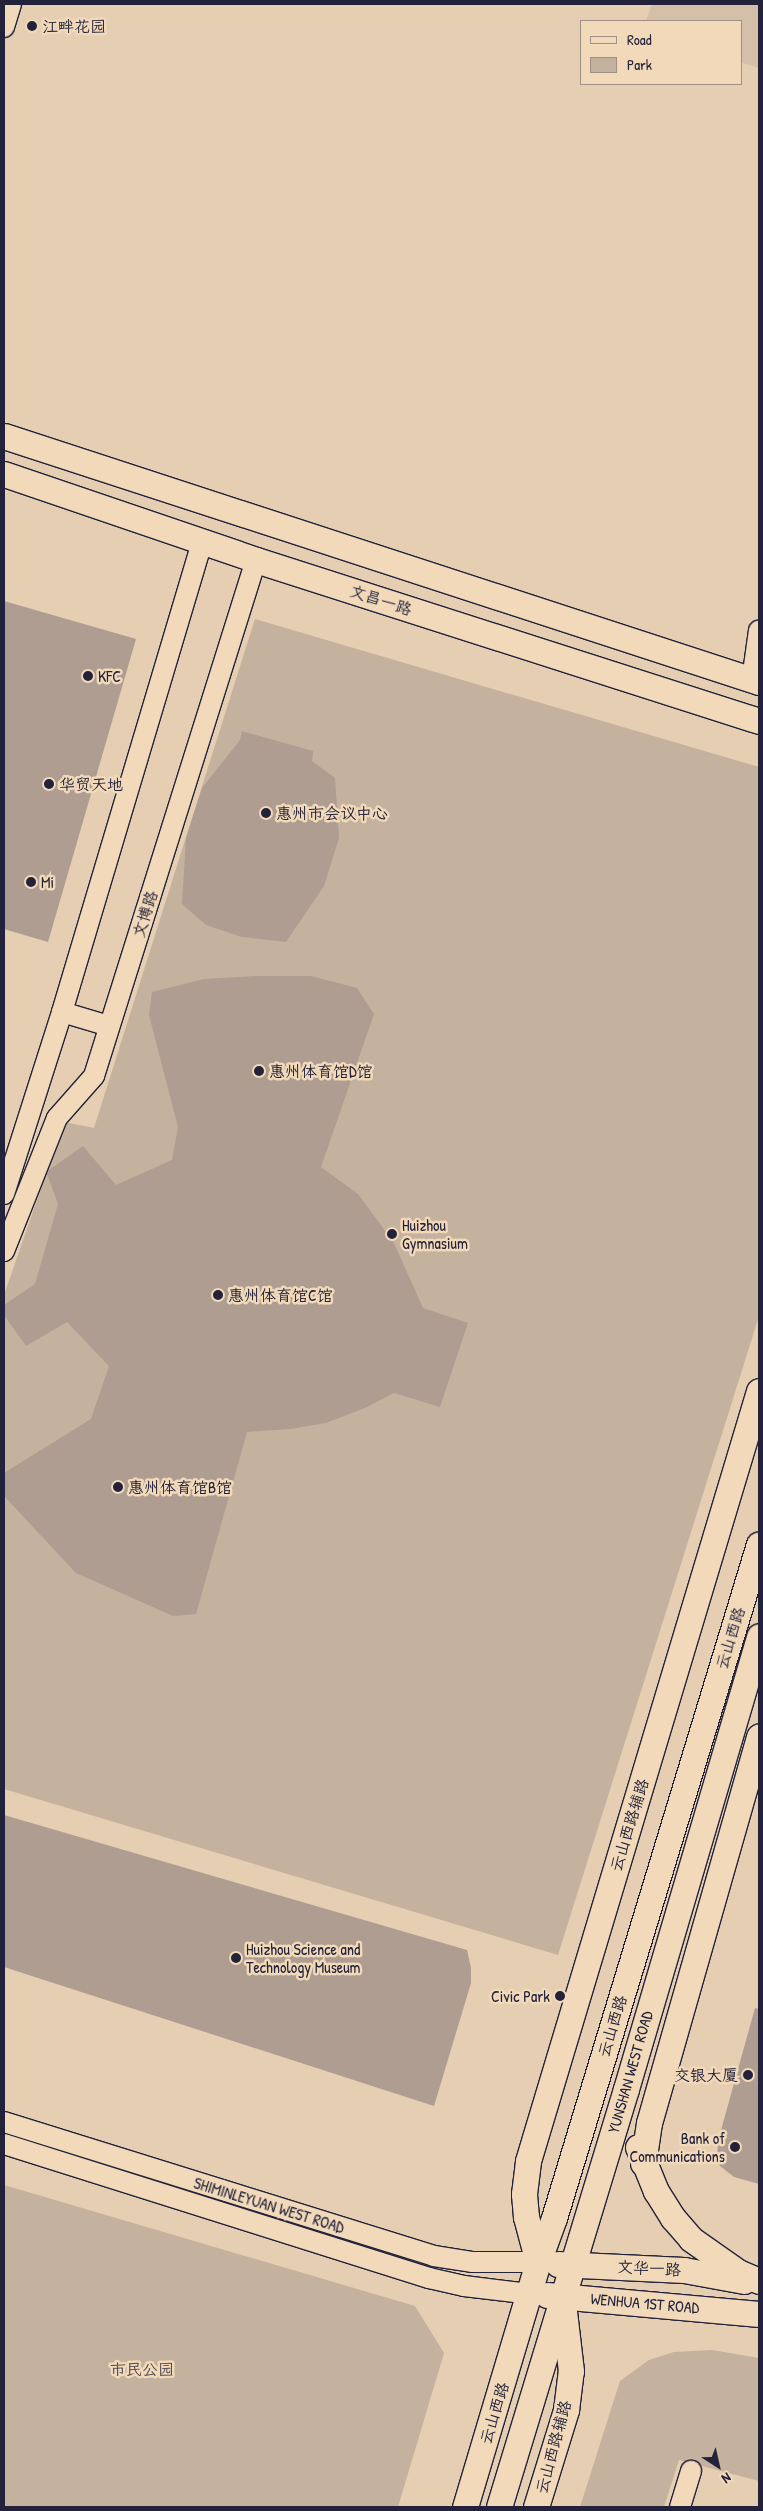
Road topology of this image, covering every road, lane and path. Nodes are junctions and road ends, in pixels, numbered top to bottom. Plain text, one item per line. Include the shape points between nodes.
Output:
1 (11, 4) edge
2 (4, 27) edge
3 (4, 436) edge
4 (4, 474) edge
5 (202, 542) junction
6 (256, 560) junction
7 (759, 630) edge
8 (757, 677) edge
9 (759, 721) edge
10 (62, 1012) junction
11 (109, 1026) junction
12 (4, 1194) edge
13 (4, 1251) edge
14 (759, 1391) edge
15 (759, 1544) edge
16 (759, 1636) edge
17 (758, 1741) edge
18 (706, 1814) junction
19 (626, 2089) junction
20 (4, 2122) edge
21 (4, 2144) edge
22 (643, 2163) junction
23 (538, 2262) junction
24 (572, 2264) junction
25 (759, 2282) edge
26 (530, 2294) junction
27 (563, 2296) junction
28 (759, 2314) edge
29 (691, 2471) dead end
30 (465, 2507) edge
31 (499, 2507) edge
32 (536, 2507) edge
33 (680, 2507) edge

1 - 2 street
3 - 8 main road
4 - 5 main road, 文昌一路
5 - 6 main road, 文昌一路
5 - 10 street
6 - 9 main road, 文昌一路
6 - 11 street, 文博路
7 - 8 street
10 - 11 street
10 - 12 street
11 - 13 street, 文博路 via 94,1076 56,1118
14 - 23 main road, 云山西路辅路 via 528,2161 524,2194 526,2217
15 - 23 main road, 云山西路
16 - 18 main road, YUNSHAN WEST ROAD
17 - 18 main road
17 - 22 main road via 649,2123
18 - 19 main road, YUNSHAN WEST ROAD
19 - 22 main road via 630,2119
19 - 24 main road, YUNSHAN WEST ROAD
20 - 23 street, SHIMINLEYUAN WEST ROAD via 434,2256 472,2262
21 - 26 street, SHIMINLEYUAN WEST ROAD via 429,2278
22 - 25 main road via 673,2218 691,2239 738,2272
23 - 24 main road, 文华一路
23 - 26 main road, 云山西路
24 - 25 main road, 文华一路 via 684,2270
24 - 27 main road, YUNSHAN WEST ROAD
26 - 27 main road, WENHUA 1ST ROAD
26 - 30 main road, 云山西路
27 - 28 main road, WENHUA 1ST ROAD
27 - 31 main road, YUNSHAN WEST ROAD
27 - 32 main road, 云山西路辅路 via 570,2381 566,2410
29 - 33 street

